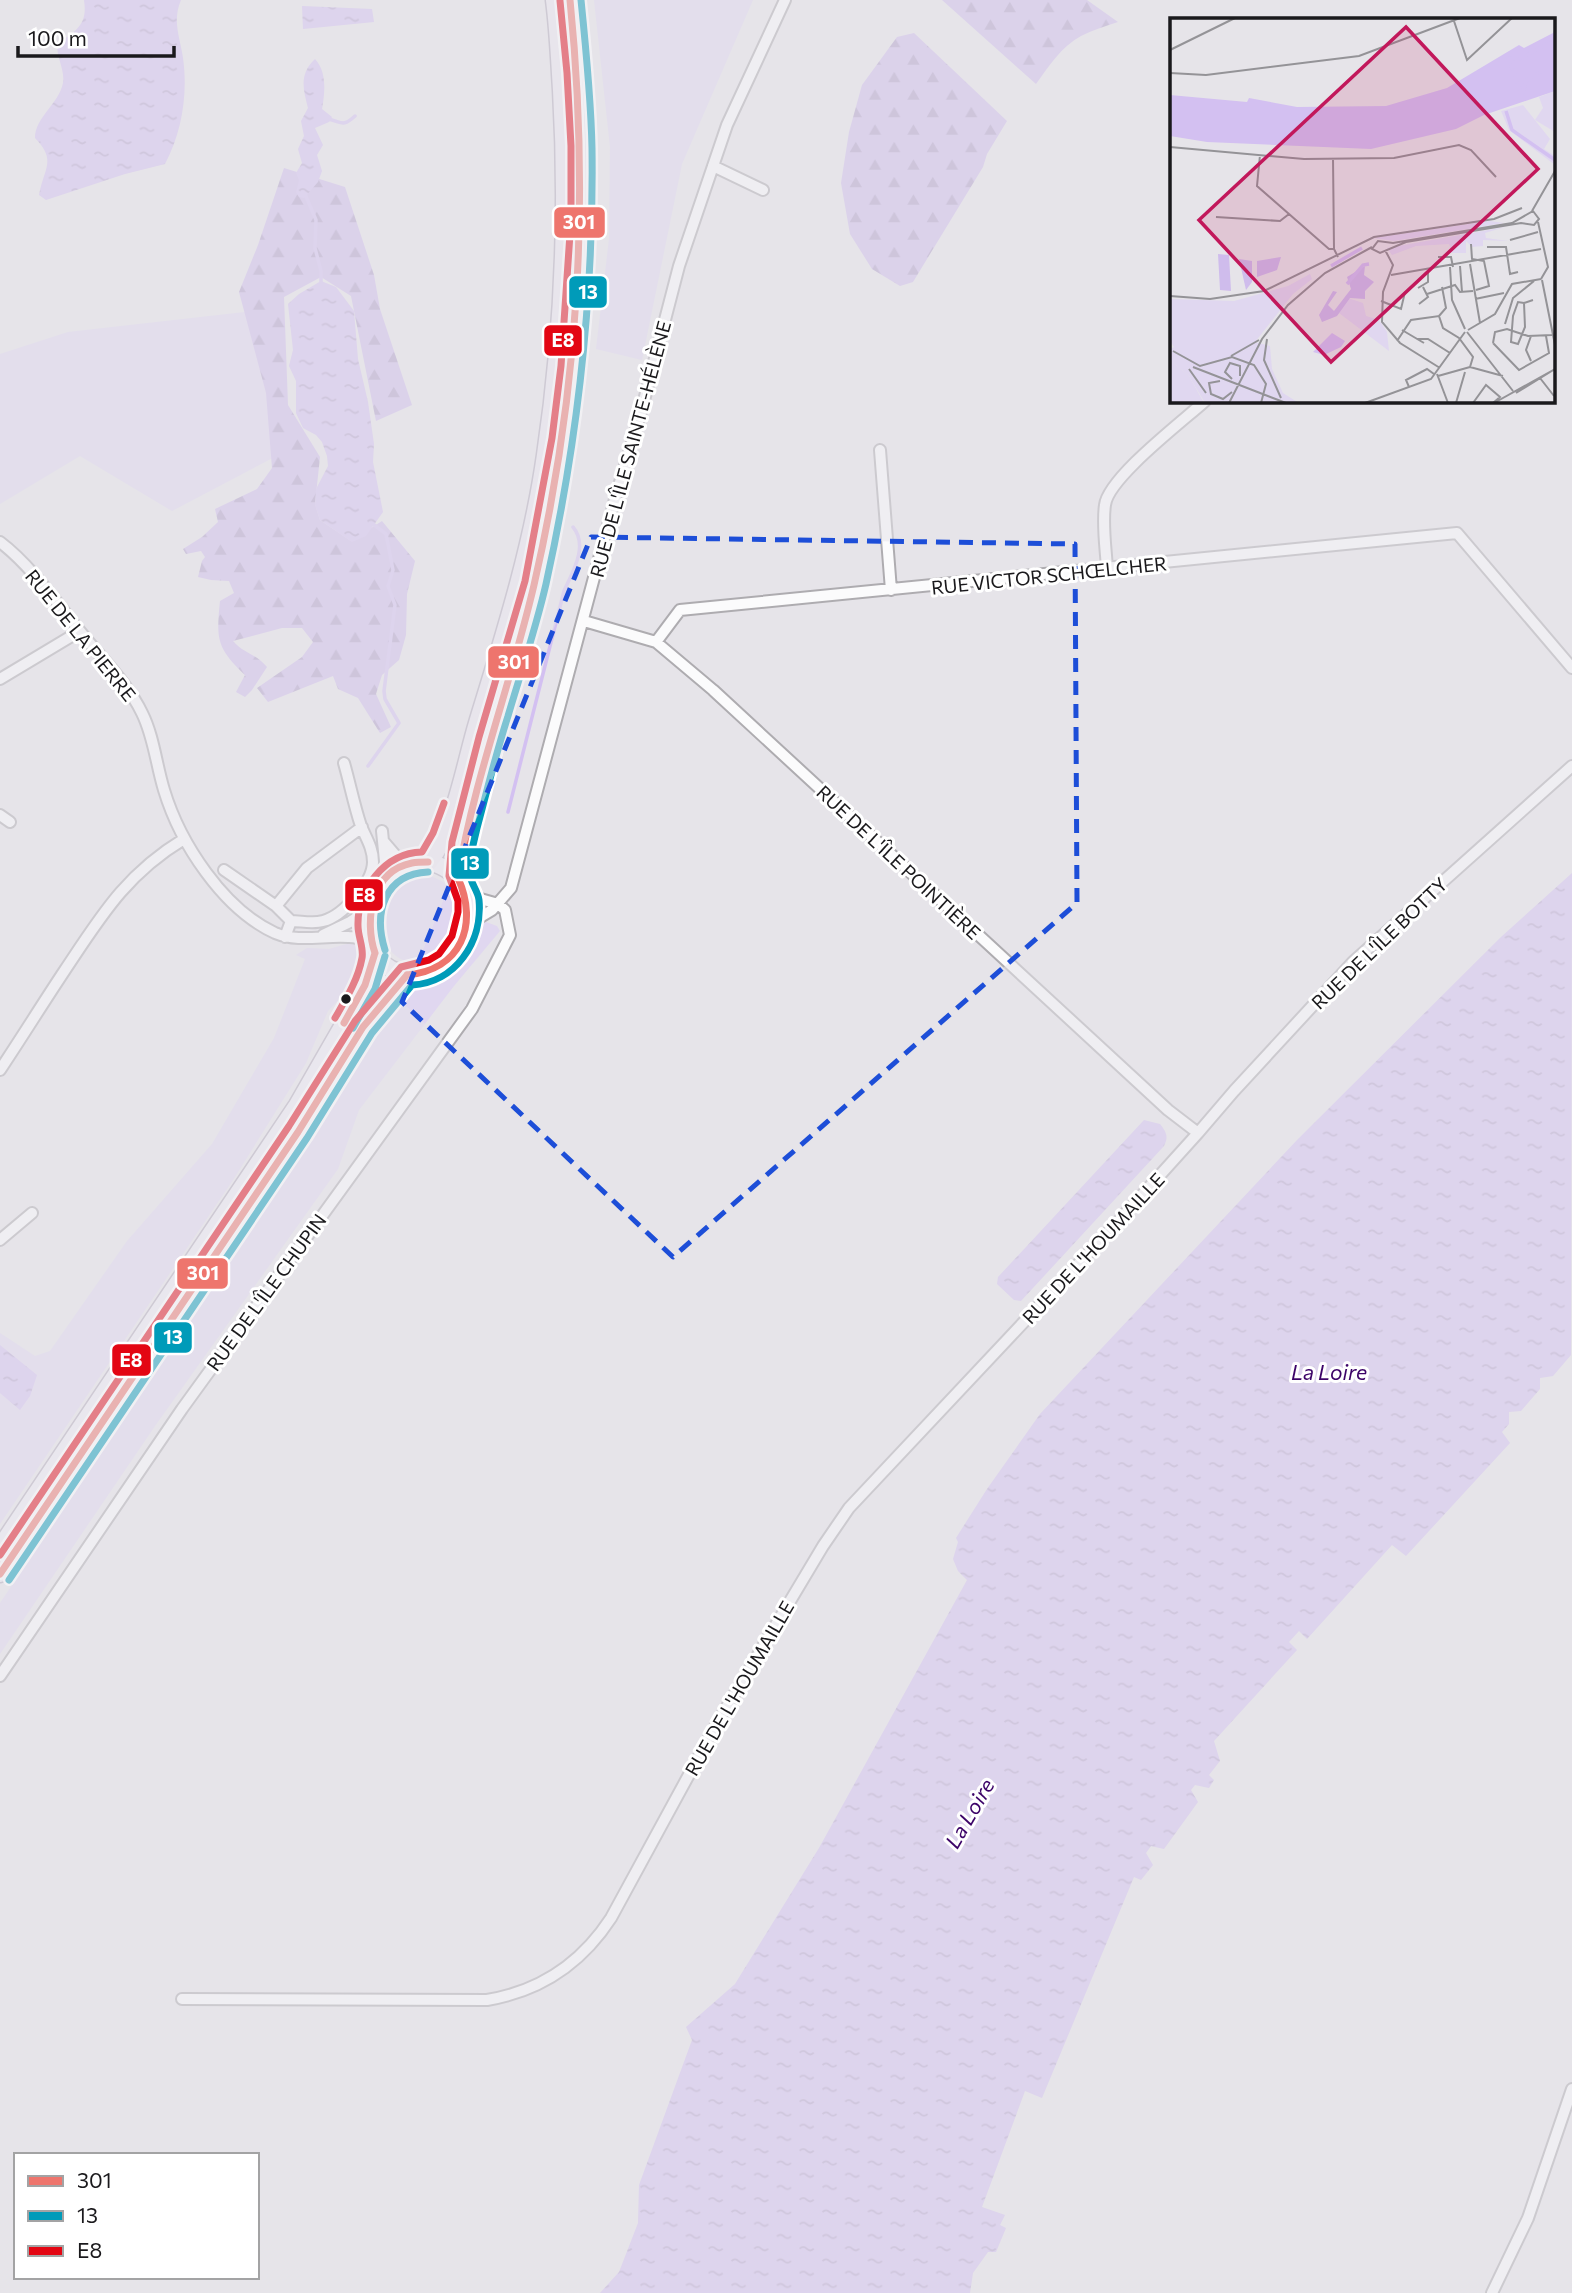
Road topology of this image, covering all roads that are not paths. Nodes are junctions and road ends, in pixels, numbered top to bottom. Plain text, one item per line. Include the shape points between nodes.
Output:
1 (555, 0) edge
2 (570, 0) edge
3 (785, 0) edge
4 (713, 166) junction
5 (763, 191) dead end
6 (1204, 402) edge
7 (1179, 407) dead end
8 (1188, 416) junction
9 (880, 450) dead end
10 (0, 542) edge
11 (1108, 569) junction
12 (891, 590) junction
13 (584, 621) junction
14 (80, 631) junction
15 (656, 642) junction
16 (1572, 668) edge
17 (0, 679) edge
18 (344, 763) dead end
19 (1572, 766) edge
20 (362, 827) junction
21 (184, 839) junction
22 (428, 862) junction
23 (409, 863) junction
24 (224, 870) dead end
25 (383, 883) junction
26 (462, 885) junction
27 (498, 904) junction
28 (276, 906) junction
29 (370, 909) junction
30 (291, 921) junction
31 (467, 925) junction
32 (285, 937) junction
33 (316, 937) junction
34 (372, 947) junction
35 (407, 975) junction
36 (0, 1070) edge
37 (1198, 1133) junction
38 (32, 1213) dead end
39 (0, 1240) edge
40 (0, 1547) edge
41 (0, 1574) edge
42 (0, 1676) edge
43 (182, 1999) dead end
44 (1572, 2089) edge
45 (1492, 2293) edge

1 - 22 highway via 566,205 546,457 501,651 443,838
2 - 26 highway via 579,110 580,204 565,411 548,522 479,780
3 - 4 street, RUE DE L'ÎLE SAINTE-HÉLÈNE
4 - 5 street
4 - 13 street, RUE DE L'ÎLE SAINTE-HÉLÈNE via 679,267
6 - 8 street
7 - 8 street
8 - 11 street via 1118,479 1107,498
9 - 12 street
10 - 14 street, RUE DE LA PIERRE
11 - 12 street, RUE VICTOR SCHŒLCHER
11 - 16 street, RUE VICTOR SCHŒLCHER via 1457,533
12 - 15 street, RUE VICTOR SCHŒLCHER via 680,610
13 - 15 street, RUE DE L'ÎLE POINTIÈRE
13 - 27 street, RUE DE L'ÎLE SAINTE-HÉLÈNE via 511,888
14 - 17 street
14 - 21 street, RUE DE LA PIERRE via 130,692 144,717 164,791
15 - 37 street, RUE DE L'ÎLE POINTIÈRE
18 - 20 street
19 - 37 street, RUE DE L'ÎLE BOTTY via 1353,962
20 - 28 street via 307,868
20 - 30 street via 373,864 348,906 324,921
21 - 32 street, RUE DE LA PIERRE via 229,899
21 - 36 street via 139,871 104,912
22 - 23 main road
22 - 26 main road via 441,865
23 - 25 main road
23 - 25 street via 396,856 383,837
24 - 28 street
25 - 29 main road
26 - 27 street via 477,898
26 - 31 main road via 468,903
27 - 31 street
27 - 42 street, RUE DE L'ÎLE CHUPIN via 505,910 510,935 472,1009 181,1409
28 - 30 street
29 - 33 street, RUE DE LA PIERRE
29 - 34 main road
30 - 32 street
31 - 35 main road via 446,962 426,974
32 - 33 street, RUE DE LA PIERRE
33 - 34 street, RUE DE LA PIERRE via 351,937
34 - 35 main road via 385,965
34 - 40 main road via 370,971 355,1004 297,1105
35 - 41 main road via 363,1027 298,1132
37 - 43 street, RUE DE L'HOUMAILLE via 842,1517 716,1725 611,1918 579,1958 540,1984 487,2000
38 - 39 street
44 - 45 street via 1528,2218

